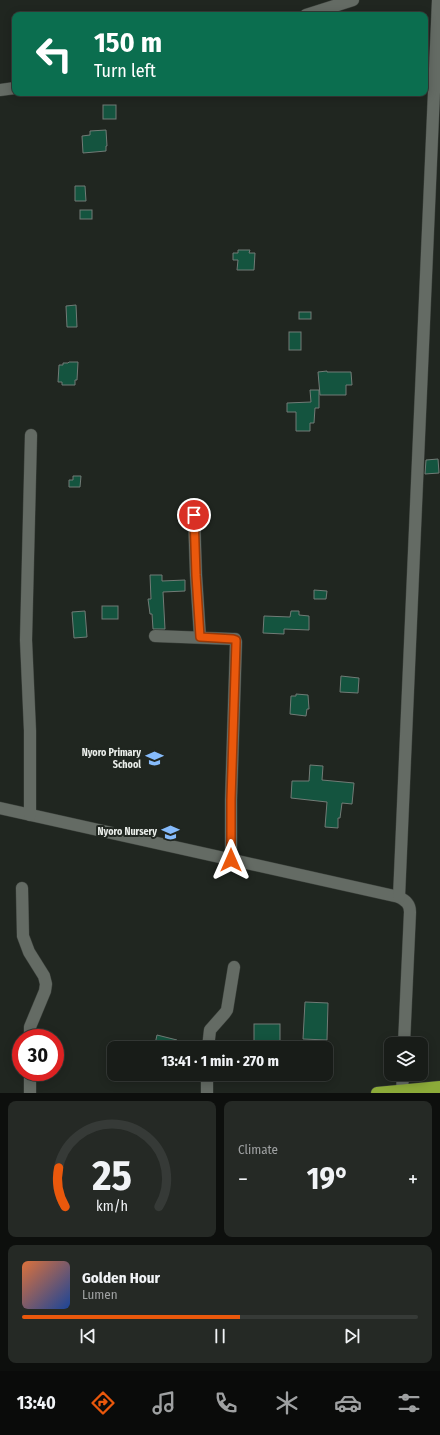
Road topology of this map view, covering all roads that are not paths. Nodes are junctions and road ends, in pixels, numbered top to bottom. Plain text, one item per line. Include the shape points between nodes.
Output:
1 (353, 0) edge
2 (438, 0) edge
3 (315, 12) edge
4 (12, 88) edge
5 (0, 90) edge
6 (31, 435) dead end
7 (194, 515) dead end
8 (155, 636) dead end
9 (200, 637) junction
10 (0, 808) edge
11 (30, 815) junction
12 (231, 860) junction
13 (22, 888) dead end
14 (399, 897) junction
15 (234, 967) dead end
16 (31, 1029) edge
17 (404, 1037) edge
18 (209, 1041) edge
19 (30, 1081) edge
20 (207, 1081) edge
21 (403, 1081) edge
22 (440, 1087) edge
23 (402, 1091) junction
24 (30, 1093) edge
25 (207, 1093) edge
26 (377, 1093) edge

1 - 3 street
2 - 14 street
4 - 5 street
6 - 11 street via 26,640
7 - 9 street
8 - 9 street
9 - 12 street via 236,640
10 - 11 street
11 - 12 street
12 - 14 street
13 - 16 street via 24,936 29,952 46,984
14 - 17 street via 410,906
15 - 18 street via 227,1010 210,1030
19 - 24 street
20 - 25 street
21 - 23 street
22 - 23 highway
23 - 26 highway

